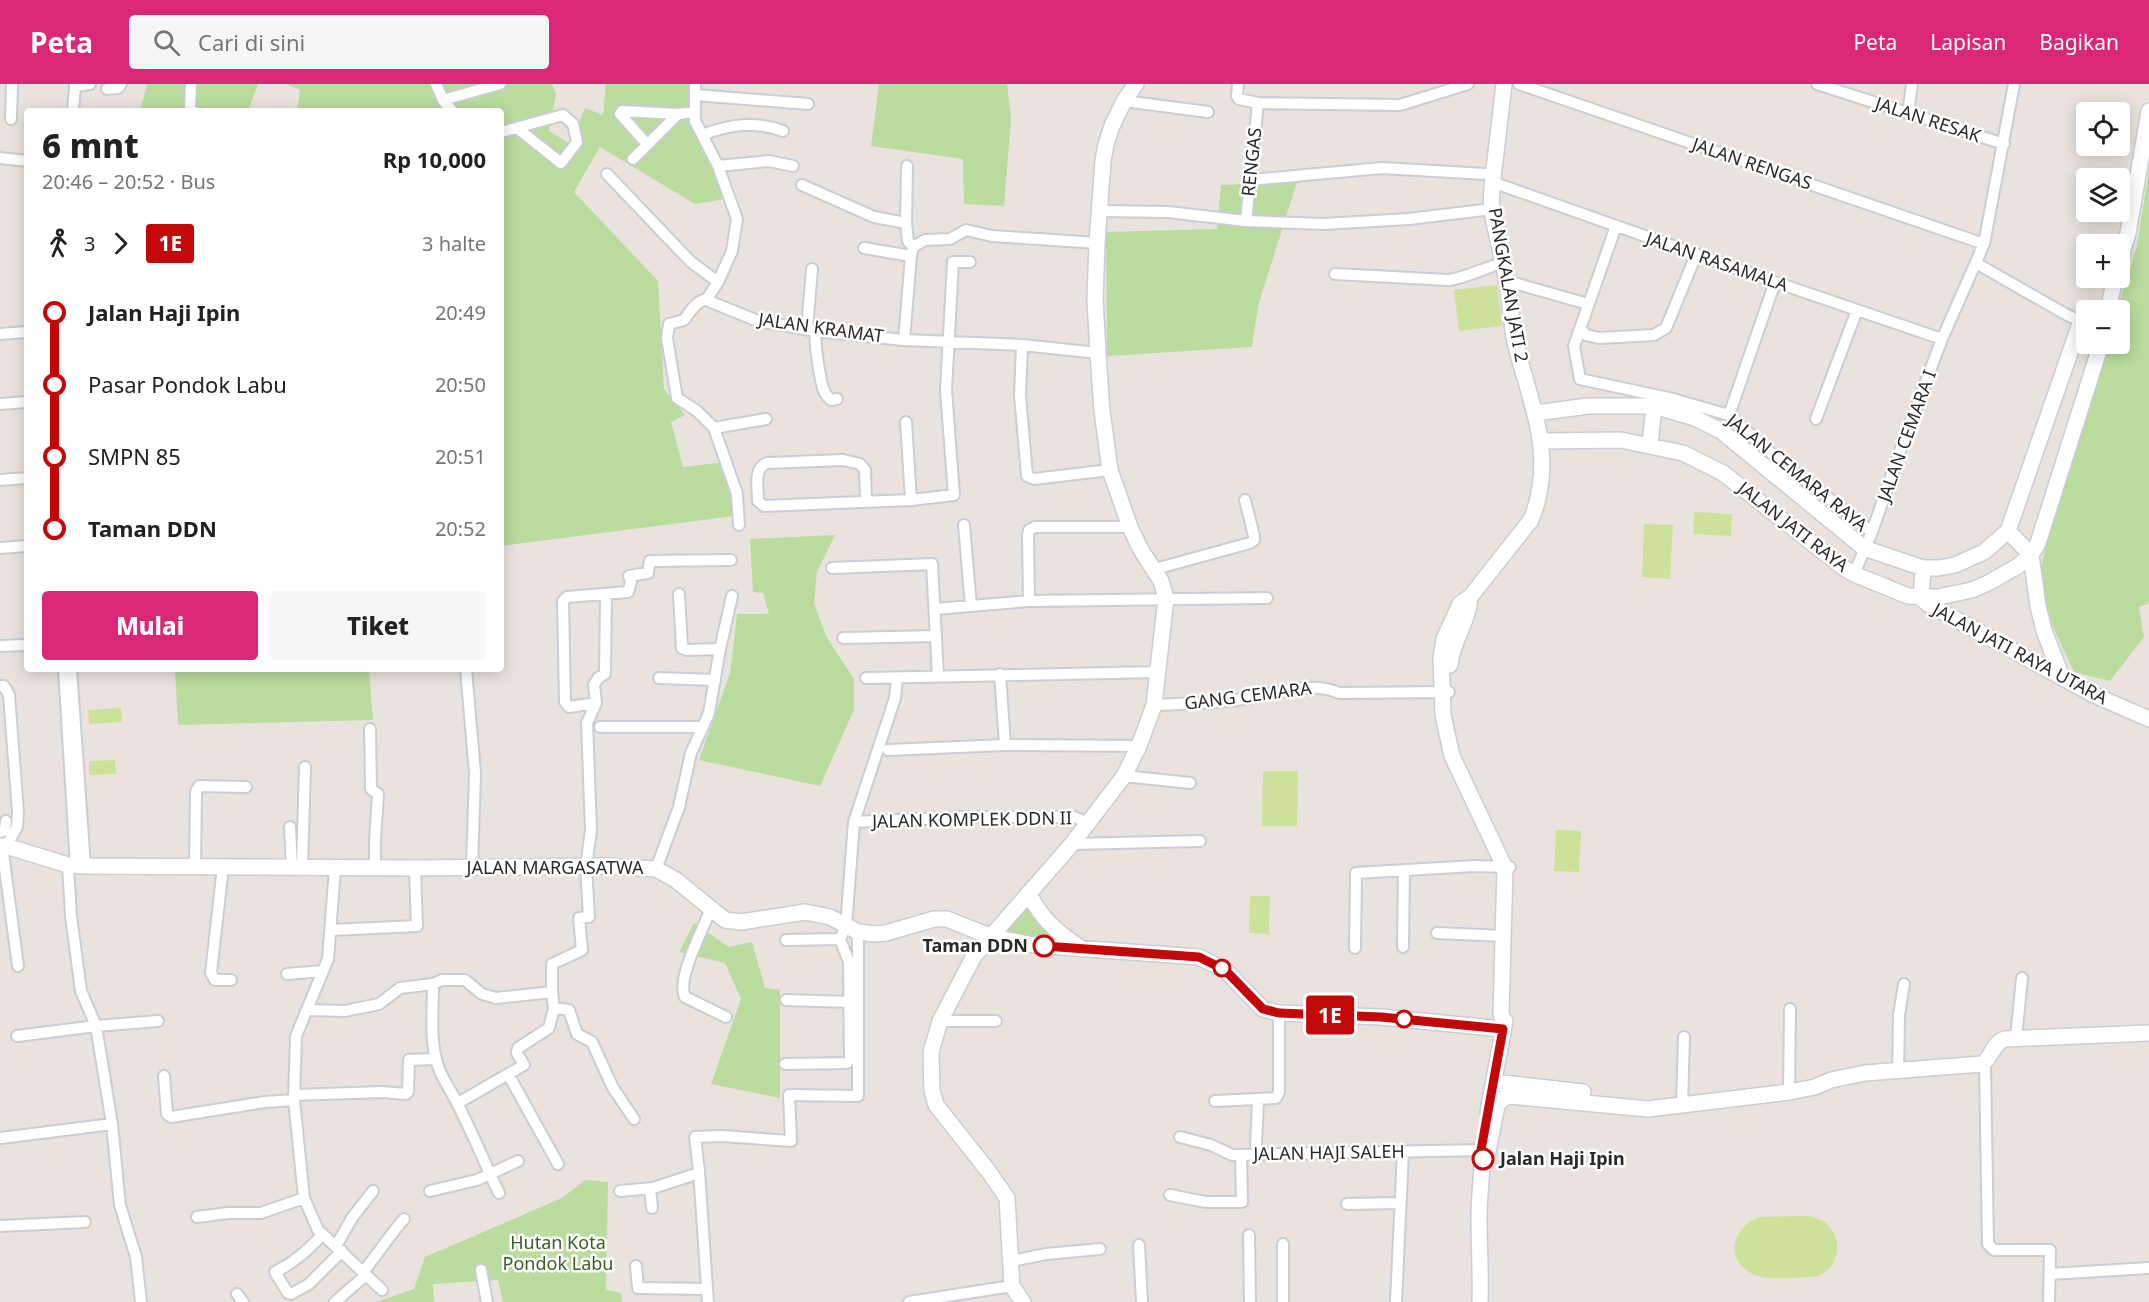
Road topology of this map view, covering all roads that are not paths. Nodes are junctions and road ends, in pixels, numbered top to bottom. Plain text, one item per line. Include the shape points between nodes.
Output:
1 (12, 84) edge
2 (90, 84) edge
3 (121, 84) edge
4 (191, 84) edge
5 (436, 84) edge
6 (500, 84) edge
7 (1136, 84) edge
8 (1238, 84) edge
9 (1467, 84) edge
10 (1504, 84) edge
11 (1519, 84) edge
12 (1817, 84) edge
13 (1912, 84) edge
14 (2014, 84) edge
15 (107, 89) dead end
16 (695, 90) edge
17 (0, 98) edge
18 (12, 98) junction
19 (443, 100) junction
20 (1124, 101) junction
21 (1258, 103) junction
22 (808, 104) dead end
23 (73, 108) edge
24 (190, 108) edge
25 (450, 108) edge
26 (2149, 111) edge
27 (695, 112) junction
28 (1208, 112) dead end
29 (678, 114) junction
30 (1908, 114) junction
31 (11, 119) dead end
32 (517, 128) junction
33 (783, 130) dead end
34 (504, 131) edge
35 (702, 135) junction
36 (647, 144) junction
37 (2004, 144) junction
38 (0, 158) edge
39 (633, 159) dead end
40 (24, 161) edge
41 (718, 166) junction
42 (793, 166) dead end
43 (907, 166) dead end
44 (607, 174) dead end
45 (1493, 179) junction
46 (1250, 180) junction
47 (802, 185) dead end
48 (1492, 208) junction
49 (1100, 211) junction
50 (1246, 221) junction
51 (906, 222) junction
52 (1616, 226) junction
53 (2128, 234) edge
54 (1097, 243) junction
55 (1984, 244) junction
56 (864, 248) dead end
57 (912, 252) junction
58 (1696, 255) junction
59 (970, 262) dead end
60 (1502, 263) junction
61 (1976, 263) junction
62 (812, 269) dead end
63 (1335, 274) dead end
64 (1507, 281) junction
65 (718, 282) junction
66 (1775, 282) junction
67 (2112, 288) edge
68 (2110, 295) junction
69 (707, 299) junction
70 (2104, 300) edge
71 (2109, 300) edge
72 (1588, 304) junction
73 (1857, 310) junction
74 (2076, 315) edge
75 (1580, 328) junction
76 (812, 330) junction
77 (24, 332) edge
78 (0, 334) edge
79 (1942, 339) junction
80 (904, 340) junction
81 (950, 343) junction
82 (1022, 345) junction
83 (2076, 345) edge
84 (1098, 352) junction
85 (2098, 354) edge
86 (837, 399) dead end
87 (24, 402) edge
88 (0, 404) edge
89 (1654, 406) junction
90 (1536, 413) junction
91 (1729, 415) junction
92 (766, 418) dead end
93 (1816, 419) dead end
94 (906, 422) dead end
95 (714, 428) junction
96 (1542, 441) junction
97 (1650, 445) junction
98 (1110, 470) junction
99 (24, 478) edge
100 (0, 480) edge
101 (911, 500) junction
102 (1245, 500) dead end
103 (866, 502) junction
104 (738, 525) dead end
105 (964, 525) dead end
106 (1130, 527) junction
107 (2008, 531) junction
108 (1872, 532) junction
109 (24, 546) edge
110 (0, 548) edge
111 (1864, 548) junction
112 (2031, 555) junction
113 (731, 560) dead end
114 (832, 568) dead end
115 (1155, 568) junction
116 (1923, 568) junction
117 (1854, 574) junction
118 (679, 594) dead end
119 (606, 595) junction
120 (732, 596) dead end
121 (1162, 598) junction
122 (1267, 598) dead end
123 (1921, 598) junction
124 (1029, 601) junction
125 (971, 606) junction
126 (935, 609) junction
127 (936, 636) junction
128 (843, 638) dead end
129 (24, 645) edge
130 (0, 646) edge
131 (720, 649) junction
132 (64, 672) edge
133 (71, 672) edge
134 (466, 672) edge
135 (1150, 673) junction
136 (1000, 674) junction
137 (938, 676) junction
138 (2062, 677) junction
139 (659, 678) dead end
140 (866, 678) dead end
141 (897, 678) junction
142 (715, 680) junction
143 (0, 686) edge
144 (1446, 692) junction
145 (596, 703) junction
146 (1154, 705) junction
147 (2149, 719) edge
148 (703, 727) junction
149 (600, 728) dead end
150 (370, 729) dead end
151 (72, 737) junction
152 (1005, 745) junction
153 (1135, 746) junction
154 (888, 750) dead end
155 (305, 767) dead end
156 (1124, 776) junction
157 (1190, 783) dead end
158 (246, 787) dead end
159 (1083, 820) junction
160 (6, 821) dead end
161 (854, 822) junction
162 (290, 827) dead end
163 (1200, 841) dead end
164 (2, 843) edge
165 (1072, 843) junction
166 (76, 866) junction
167 (586, 866) junction
168 (195, 867) junction
169 (224, 867) junction
170 (472, 867) junction
171 (297, 868) junction
172 (335, 868) junction
173 (375, 868) junction
174 (415, 868) junction
175 (1509, 868) junction
176 (656, 869) junction
177 (1404, 870) junction
178 (1029, 894) junction
179 (711, 908) junction
180 (332, 930) junction
181 (1507, 930) junction
182 (848, 932) junction
183 (1437, 933) dead end
184 (992, 937) junction
185 (786, 940) dead end
186 (1403, 947) dead end
187 (1355, 948) dead end
188 (1083, 950) junction
189 (18, 966) dead end
190 (323, 971) junction
191 (287, 974) dead end
192 (2022, 978) dead end
193 (231, 980) dead end
194 (433, 984) junction
195 (1904, 984) dead end
196 (552, 992) junction
197 (786, 1000) dead end
198 (849, 1002) junction
199 (554, 1008) junction
200 (1790, 1009) dead end
201 (309, 1010) junction
202 (1279, 1013) junction
203 (1504, 1013) junction
204 (726, 1017) dead end
205 (158, 1021) dead end
206 (940, 1021) junction
207 (996, 1021) dead end
208 (96, 1026) junction
209 (2149, 1033) edge
210 (17, 1036) dead end
211 (1684, 1036) dead end
212 (2016, 1038) junction
213 (435, 1059) junction
214 (785, 1064) dead end
215 (1985, 1064) junction
216 (1898, 1071) junction
217 (508, 1074) junction
218 (164, 1076) dead end
219 (1494, 1082) junction
220 (1789, 1092) junction
221 (1569, 1096) junction
222 (294, 1098) junction
223 (1258, 1100) junction
224 (1215, 1101) dead end
225 (458, 1103) junction
226 (1682, 1105) junction
227 (634, 1119) dead end
228 (112, 1124) junction
229 (1179, 1137) dead end
230 (1, 1138) edge
231 (1256, 1146) dead end
232 (1402, 1151) junction
233 (1482, 1154) junction
234 (1241, 1155) junction
235 (518, 1161) dead end
236 (558, 1164) dead end
237 (699, 1173) junction
238 (488, 1174) junction
239 (652, 1185) junction
240 (373, 1191) dead end
241 (430, 1191) dead end
242 (620, 1191) dead end
243 (499, 1193) dead end
244 (1170, 1195) dead end
245 (304, 1198) junction
246 (1400, 1203) junction
247 (1347, 1204) dead end
248 (652, 1208) dead end
249 (197, 1217) dead end
250 (404, 1219) dead end
251 (85, 1222) dead end
252 (0, 1226) edge
253 (322, 1234) junction
254 (1249, 1235) dead end
255 (1283, 1244) dead end
256 (1139, 1245) dead end
257 (339, 1248) junction
258 (1100, 1248) dead end
259 (1012, 1261) junction
260 (636, 1266) dead end
261 (2149, 1268) edge
262 (481, 1270) dead end
263 (364, 1273) junction
264 (2050, 1274) junction
265 (1012, 1286) junction
266 (707, 1289) junction
267 (382, 1290) dead end
268 (922, 1301) edge
269 (141, 1302) edge
270 (335, 1302) edge
271 (487, 1302) edge
272 (708, 1302) edge
273 (909, 1302) edge
274 (1023, 1302) edge
275 (1142, 1302) edge
276 (1250, 1302) edge
277 (1283, 1302) edge
278 (1396, 1302) edge
279 (1480, 1302) edge
280 (2049, 1302) edge

1 - 18 street
2 - 23 street via 75,86
3 - 15 street
4 - 24 street
5 - 19 street
6 - 19 street
7 - 20 main road
8 - 21 street via 1239,99
9 - 21 street via 1400,105
10 - 45 main road, PANGKALAN JATI 2
11 - 55 street, JALAN RENGAS
12 - 30 street, JALAN RESAK
13 - 30 street
14 - 37 street, JALAN CEMARA I
16 - 22 street
16 - 27 street
17 - 18 street
18 - 31 street
19 - 25 street
20 - 28 street
20 - 49 main road via 1106,144
21 - 46 street, RENGAS
26 - 53 main road
27 - 29 street
27 - 35 street
29 - 36 street
29 - 36 street via 622,111 620,114
30 - 37 street, JALAN RESAK
32 - 32 street via 563,115 573,124 577,142 561,163
32 - 34 street
33 - 35 street via 737,124
35 - 41 street
36 - 39 street
37 - 55 street, JALAN CEMARA I
38 - 40 street
41 - 42 street via 769,161
41 - 65 street via 737,219 732,251
43 - 51 street
44 - 65 street via 691,262
45 - 46 street, JALAN RASAMALA via 1486,174 1382,168
45 - 48 main road, PANGKALAN JATI 2
45 - 52 street, JALAN RASAMALA
46 - 50 street, RENGAS
47 - 51 street via 874,217
48 - 50 street via 1409,219 1323,224
48 - 60 main road, PANGKALAN JATI 2
49 - 50 street via 1168,212
49 - 54 main road
51 - 57 street
52 - 58 street, JALAN RASAMALA
52 - 72 street, JALAN CEMARA RAYA
54 - 57 street via 992,236 966,230 950,239 925,240
54 - 84 main road
55 - 61 street, JALAN CEMARA I
56 - 57 street
57 - 80 street
58 - 66 street, JALAN RASAMALA
58 - 75 street via 1666,328 1660,332 1599,338 1586,335
59 - 81 street via 953,262
60 - 63 street via 1449,280
60 - 64 main road, PANGKALAN JATI 2
61 - 74 street
61 - 79 street, JALAN CEMARA I
62 - 76 street
64 - 72 street
64 - 90 main road, PANGKALAN JATI 2 via 1515,340
65 - 69 street
66 - 73 street, JALAN RASAMALA
66 - 91 street
67 - 68 main road
68 - 70 main road
68 - 71 main road
69 - 76 street, JALAN KRAMAT via 758,321
69 - 95 street via 684,320 669,324 667,338 677,398
72 - 75 street, JALAN CEMARA RAYA
73 - 79 street, JALAN RASAMALA
73 - 93 street
75 - 91 street, JALAN CEMARA RAYA via 1574,346 1580,379
76 - 80 street, JALAN KRAMAT
76 - 86 street via 825,394 831,400
77 - 78 street
79 - 108 street, JALAN CEMARA I
80 - 81 street, JALAN KRAMAT
81 - 82 street, JALAN KRAMAT
81 - 101 street via 946,390 954,495
82 - 84 street, JALAN KRAMAT
82 - 98 street via 1020,395 1027,476 1034,479
83 - 107 main road
84 - 98 main road
85 - 112 main road
87 - 88 street
89 - 90 main road via 1588,406
89 - 97 main road
89 - 111 main road via 1695,418 1721,431
90 - 96 main road, PANGKALAN JATI 2
91 - 108 street, JALAN CEMARA RAYA
92 - 95 street
94 - 101 street
95 - 104 street via 737,494
96 - 97 main road, JALAN JATI RAYA via 1621,440
96 - 144 main road, PANGKALAN JATI 2 via 1541,483 1531,520 1470,597 1460,604 1444,639 1441,658
97 - 117 main road, JALAN JATI RAYA via 1683,453 1724,473
98 - 106 main road
99 - 100 street
101 - 103 street
102 - 115 street via 1254,540
103 - 103 street via 764,506 758,501 758,469 767,463 843,460 860,464 865,470
105 - 125 street
106 - 115 main road
106 - 124 street via 1029,530
107 - 112 main road
107 - 116 main road via 1970,560
108 - 111 street, JALAN CEMARA RAYA
109 - 110 street
111 - 116 main road
111 - 117 street, JALAN CEMARA RAYA
112 - 123 main road, JALAN JATI RAYA via 2004,575 1972,590
112 - 138 main road via 2044,631
113 - 119 street via 650,561 648,573 629,576 628,592
114 - 126 street via 930,563
115 - 121 main road
116 - 123 main road, JALAN JATI RAYA UTARA
117 - 123 main road, JALAN JATI RAYA
118 - 131 street via 682,648
119 - 145 street via 605,674 594,686
119 - 145 street via 567,597 563,601 565,702 569,707
120 - 131 street
121 - 122 street
121 - 124 street
121 - 135 main road
123 - 138 main road, JALAN JATI RAYA UTARA
124 - 125 street
125 - 126 street
126 - 127 street
127 - 128 street
127 - 137 street
129 - 130 street
131 - 142 street
132 - 151 street
133 - 151 street
134 - 170 street via 475,772
135 - 136 street
135 - 146 main road
136 - 137 street
136 - 152 street
137 - 141 street
138 - 147 main road, JALAN JATI RAYA UTARA
139 - 142 street
140 - 141 street
141 - 161 street, JALAN KOMPLEK DDN II via 895,698
142 - 148 street
143 - 164 street via 9,695 18,812 17,827
144 - 146 street, GANG CEMARA via 1339,693 1323,687 1243,699
144 - 175 main road, PANGKALAN JATI 2 via 1460,756
145 - 167 street via 587,723 591,830
146 - 153 main road
148 - 149 street
148 - 176 street via 691,753 679,807
150 - 173 street via 371,789 378,794
151 - 166 street
152 - 153 street
152 - 154 street
153 - 156 main road
155 - 171 street
156 - 157 street
156 - 159 main road
158 - 168 street via 199,786
159 - 161 street, JALAN KOMPLEK DDN II via 966,817
159 - 165 main road
160 - 164 street
161 - 182 street, JALAN KOMPLEK DDN II
162 - 171 street
163 - 165 street
164 - 166 main road, JALAN MARGASATWA
164 - 189 street
165 - 178 main road
166 - 168 main road, JALAN MARGASATWA
166 - 208 street via 71,916 81,991
167 - 170 main road, JALAN MARGASATWA
167 - 176 main road, JALAN MARGASATWA
167 - 196 street via 589,917 579,918 582,950 552,964
168 - 169 main road, JALAN MARGASATWA
169 - 171 main road, JALAN MARGASATWA
169 - 193 street via 211,973 215,980
170 - 174 main road, JALAN MARGASATWA
171 - 172 main road, JALAN MARGASATWA
172 - 173 main road, JALAN MARGASATWA
172 - 180 street
173 - 174 main road, JALAN MARGASATWA
174 - 180 street via 417,926
175 - 177 street
175 - 181 main road
176 - 179 main road, JALAN MARGASATWA
177 - 186 street
177 - 187 street via 1356,873
178 - 184 main road
178 - 188 main road via 1039,914 1054,930
179 - 182 main road, JALAN MARGASATWA via 724,920 741,922 805,912 830,917
179 - 204 street via 689,959 682,991 685,997
180 - 190 street
181 - 183 street
181 - 203 main road
182 - 184 main road, JALAN MARGASATWA via 886,933 947,919
182 - 185 street
182 - 198 street
182 - 237 street, JALAN KOMPLEK DDN II via 858,1096 789,1095 791,1141 695,1137
184 - 188 main road, JALAN MARGASATWA
184 - 206 main road via 974,957
188 - 202 main road, JALAN MARGASATWA via 1199,957 1225,970 1263,1009
190 - 191 street
190 - 201 street
192 - 212 street
194 - 196 street via 465,980 482,994 496,998
194 - 201 street via 400,988 379,1004 345,1011
194 - 213 street
195 - 216 street
196 - 199 street
197 - 198 street
198 - 214 street via 847,1063
199 - 217 street via 549,1028 518,1048 524,1065
199 - 227 street via 569,1010 577,1034 592,1042 613,1088
200 - 220 street
201 - 222 street via 296,1036
202 - 203 main road, JALAN MARGASATWA via 1381,1017
202 - 223 street via 1279,1092 1276,1098
203 - 219 main road
205 - 208 street
206 - 207 street
206 - 259 main road via 931,1052 936,1105 1007,1198
208 - 210 street
208 - 228 street
209 - 212 main road
211 - 226 street
212 - 215 main road via 1999,1041
213 - 222 street via 409,1060 406,1094
213 - 225 street
215 - 216 main road
215 - 264 street via 1988,1244 1994,1250 2048,1249
216 - 220 main road via 1846,1077
217 - 225 street
217 - 236 street
218 - 222 street via 167,1114 171,1117
219 - 221 main road
219 - 233 main road
220 - 226 main road
221 - 226 main road
221 - 233 main road via 1509,1096 1501,1100 1488,1151
222 - 245 street
223 - 224 street
223 - 231 street
225 - 238 street
228 - 230 street
228 - 269 street via 120,1205 136,1257
229 - 234 street, JALAN HAJI SALEH
232 - 233 street, JALAN HAJI SALEH
232 - 234 street, JALAN HAJI SALEH
232 - 246 street
233 - 279 main road
234 - 244 street via 1242,1202 1205,1202
235 - 238 street
237 - 239 street
237 - 266 street
238 - 241 street
238 - 243 street
239 - 242 street
239 - 248 street
240 - 257 street via 352,1218
245 - 249 street via 261,1213
245 - 253 street
246 - 247 street
246 - 278 street
250 - 263 street
251 - 252 street
253 - 257 street
253 - 257 street via 304,1255 275,1272 289,1294 309,1284
254 - 276 street
255 - 277 street
256 - 275 street
257 - 263 street
258 - 259 street
259 - 265 main road
260 - 266 street via 640,1289
261 - 264 street
262 - 271 street
263 - 267 street
263 - 270 street
264 - 280 street
265 - 268 street
265 - 274 main road
266 - 272 street
268 - 273 street

